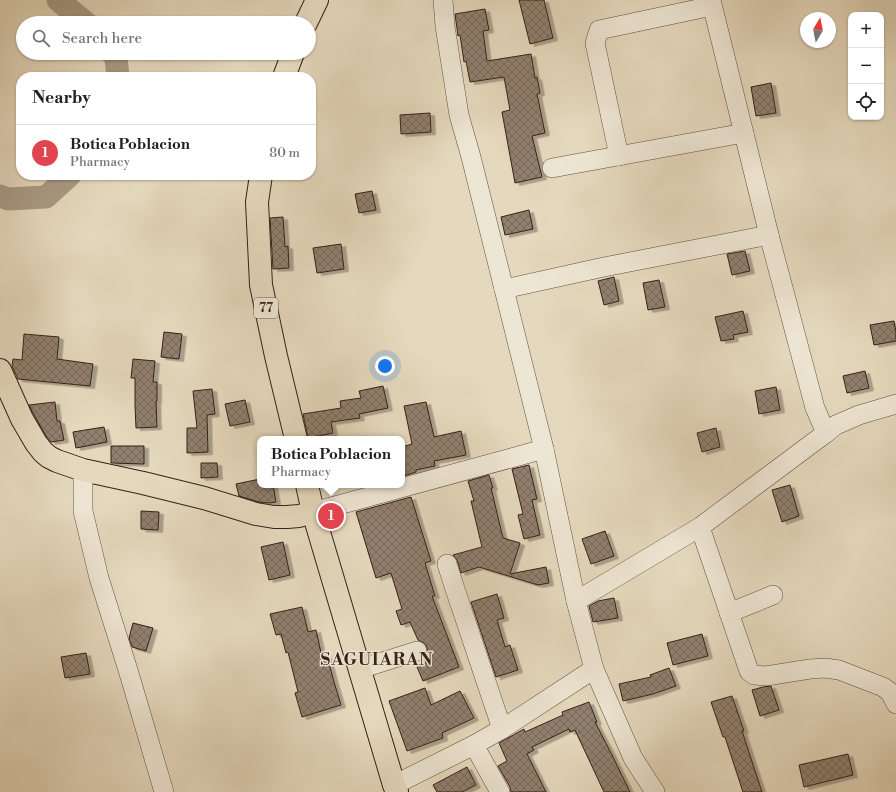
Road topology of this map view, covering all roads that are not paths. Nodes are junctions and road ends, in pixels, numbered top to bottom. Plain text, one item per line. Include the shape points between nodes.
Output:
1 (317, 0) edge
2 (443, 0) edge
3 (712, 3) edge
4 (309, 16) edge
5 (290, 60) edge
6 (286, 72) edge
7 (744, 133) junction
8 (619, 156) junction
9 (552, 168) dead end
10 (259, 180) edge
11 (769, 235) junction
12 (504, 289) junction
13 (0, 370) edge
14 (896, 404) edge
15 (826, 433) junction
16 (295, 436) edge
17 (544, 449) junction
18 (83, 470) junction
19 (405, 487) edge
20 (308, 488) edge
21 (401, 488) edge
22 (313, 512) junction
23 (700, 527) junction
24 (447, 564) dead end
25 (773, 595) dead end
26 (576, 601) junction
27 (729, 613) junction
28 (417, 651) dead end
29 (594, 669) junction
30 (360, 670) junction
31 (896, 704) edge
32 (502, 729) junction
33 (474, 745) junction
34 (396, 789) edge
35 (164, 792) edge
36 (500, 792) edge
37 (655, 792) edge

1 - 4 main road
2 - 12 street via 459,115
3 - 7 street
3 - 8 street via 599,30 595,43
5 - 6 main road
7 - 8 street
7 - 11 street
8 - 9 street
10 - 16 main road, 77 via 257,202 261,285
11 - 12 street
11 - 15 street via 815,408
12 - 17 street
13 - 18 main road via 22,419 43,452 57,461
14 - 15 street via 859,415 836,425
15 - 23 street
17 - 19 street
17 - 26 street
18 - 22 main road via 204,498 256,514 274,517 299,516
18 - 35 street via 83,511 99,578
20 - 22 main road
21 - 22 street
22 - 30 main road
23 - 26 street
23 - 27 street
24 - 32 street
25 - 27 street
26 - 29 street
27 - 31 street via 749,671 754,675 766,676 810,668 839,670 887,690
28 - 30 street
29 - 32 street
29 - 37 street via 633,758
30 - 34 main road
32 - 33 street
33 - 34 street
33 - 36 street

